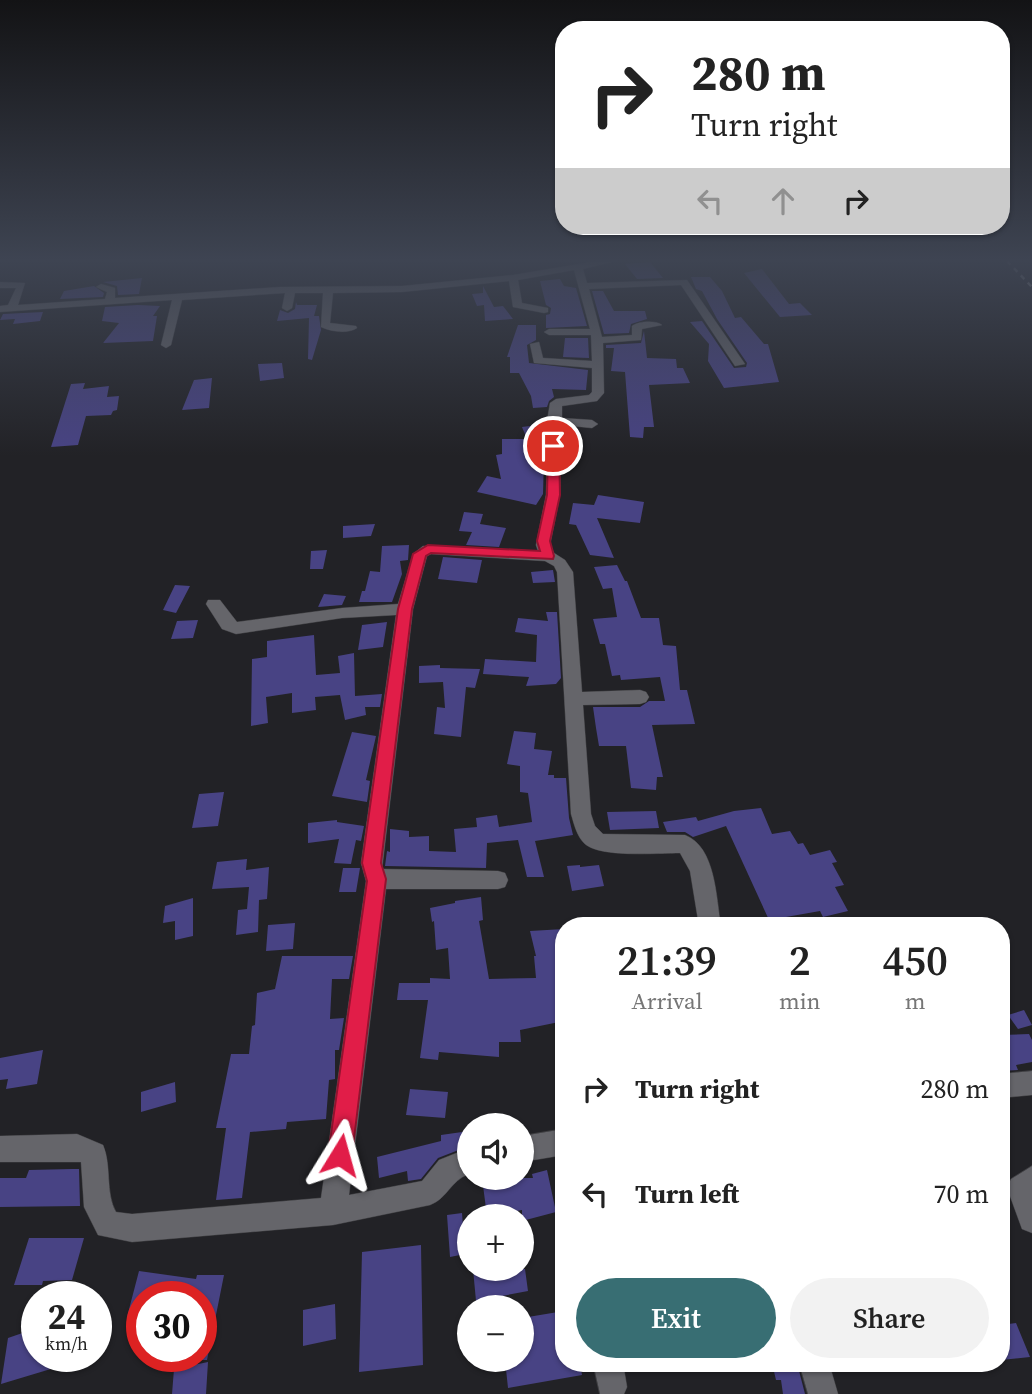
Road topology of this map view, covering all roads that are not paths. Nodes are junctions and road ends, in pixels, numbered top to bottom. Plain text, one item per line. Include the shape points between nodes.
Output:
1 (171, 326) edge
2 (327, 326) edge
3 (594, 326) edge
4 (637, 326) edge
5 (714, 326) edge
6 (352, 328) dead end
7 (549, 332) dead end
8 (597, 336) junction
9 (536, 344) dead end
10 (166, 345) dead end
11 (739, 363) dead end
12 (598, 365) junction
13 (553, 421) junction
14 (592, 424) dead end
15 (548, 556) junction
16 (214, 604) dead end
17 (405, 609) junction
18 (640, 697) dead end
19 (573, 699) junction
20 (377, 879) junction
21 (498, 880) dead end
22 (708, 917) edge
23 (1032, 1083) edge
24 (1010, 1085) edge
25 (555, 1144) edge
26 (534, 1147) edge
27 (0, 1149) edge
28 (457, 1166) edge
29 (1032, 1179) edge
30 (333, 1210) junction
31 (1032, 1219) edge
32 (817, 1372) edge
33 (823, 1394) edge

1 - 10 street
2 - 6 street
3 - 8 street
4 - 8 street via 637,338
5 - 11 street
7 - 8 street
8 - 12 street
9 - 12 street via 538,361
12 - 13 street via 597,397 558,401
13 - 14 street
13 - 15 street via 553,495 543,541
15 - 17 street via 428,549 419,554
15 - 19 street via 565,572
16 - 17 street via 228,625 236,628
17 - 20 street via 371,863
18 - 19 street
19 - 22 street via 581,814 587,833 591,839 611,845 685,844 698,860
20 - 21 street
20 - 30 street
23 - 24 street
25 - 26 street
27 - 30 street via 77,1147 94,1154 98,1207 108,1225 170,1226
28 - 30 street via 448,1169 430,1192
29 - 31 street via 1020,1188
32 - 33 street

